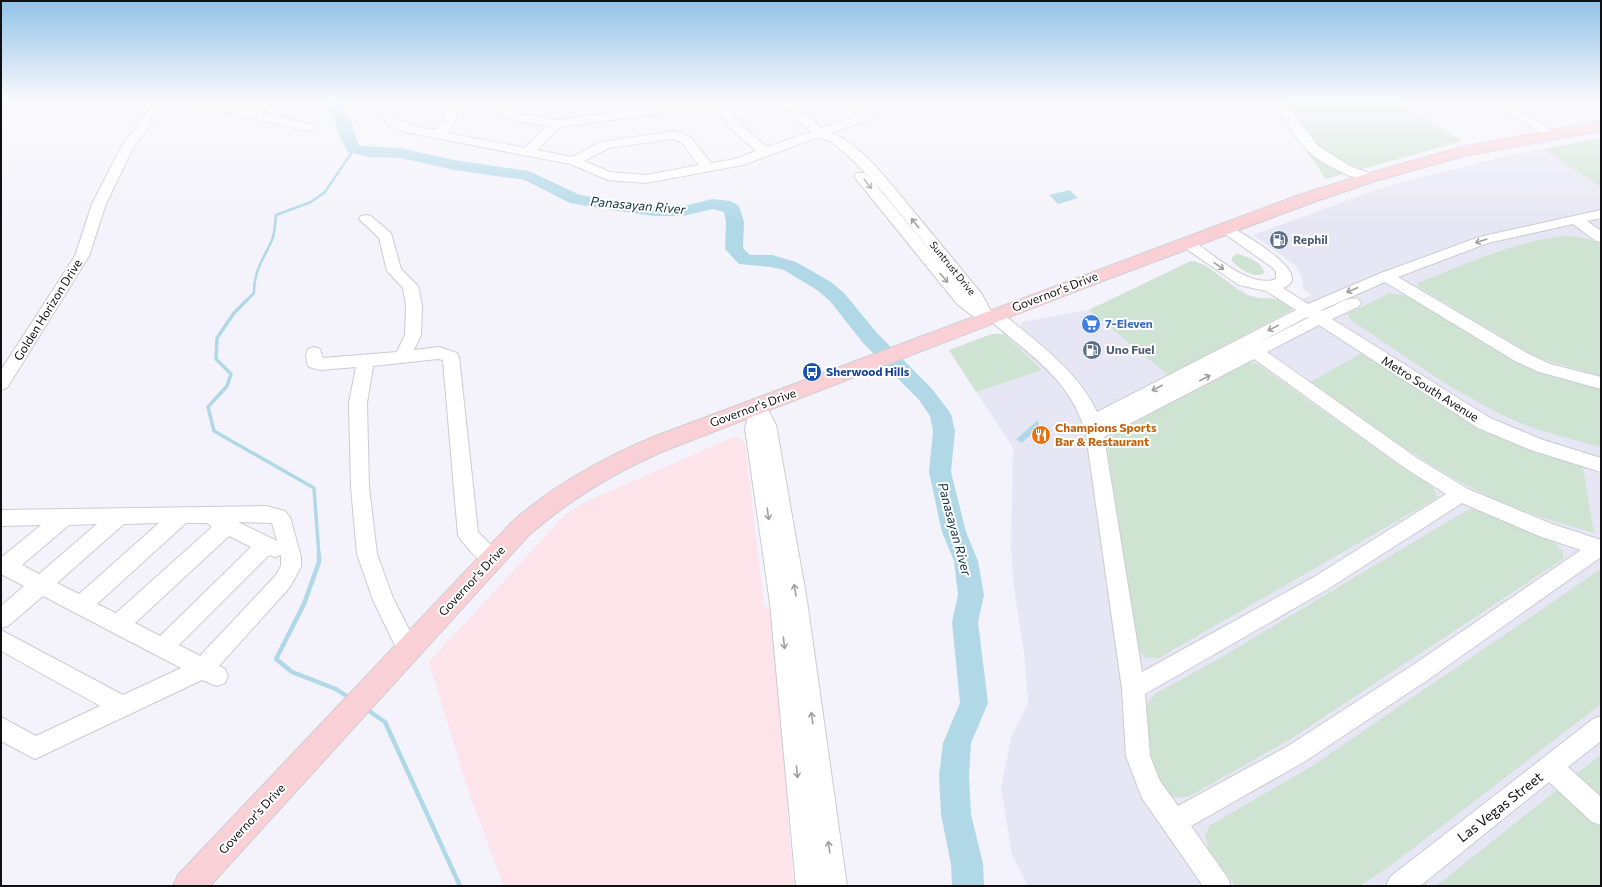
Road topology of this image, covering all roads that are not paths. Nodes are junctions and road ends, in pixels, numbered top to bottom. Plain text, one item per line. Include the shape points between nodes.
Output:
1 (130, 142) edge
2 (480, 142) edge
3 (538, 142) edge
4 (624, 142) edge
5 (688, 142) edge
6 (754, 142) edge
7 (797, 142) edge
8 (826, 142) edge
9 (1308, 142) edge
10 (1323, 142) edge
11 (1513, 142) edge
12 (528, 152) junction
13 (766, 153) junction
14 (574, 162) junction
15 (708, 168) junction
16 (1369, 178) junction
17 (1601, 214) edge
18 (366, 219) dead end
19 (1580, 223) junction
20 (1601, 224) edge
21 (1226, 229) junction
22 (1601, 238) edge
23 (1187, 243) junction
24 (1393, 280) junction
25 (1278, 284) junction
26 (1319, 312) junction
27 (991, 317) junction
28 (1249, 348) junction
29 (314, 353) dead end
30 (403, 356) junction
31 (366, 361) junction
32 (1601, 383) edge
33 (1, 384) edge
34 (758, 406) junction
35 (1094, 428) junction
36 (1601, 453) edge
37 (1601, 465) edge
38 (1461, 494) junction
39 (203, 514) junction
40 (182, 515) junction
41 (120, 516) junction
42 (65, 517) junction
43 (1, 518) edge
44 (226, 526) junction
45 (266, 545) junction
46 (1600, 548) edge
47 (291, 557) junction
48 (492, 559) junction
49 (3, 565) edge
50 (40, 585) junction
51 (80, 606) junction
52 (1, 619) edge
53 (118, 625) junction
54 (1, 640) edge
55 (162, 648) junction
56 (402, 656) junction
57 (210, 672) junction
58 (1133, 689) junction
59 (122, 706) junction
60 (1601, 727) edge
61 (1, 728) edge
62 (1550, 767) junction
63 (1601, 813) edge
64 (1175, 821) junction
65 (189, 886) edge
66 (809, 886) edge
67 (834, 886) edge
68 (1218, 886) edge
69 (1399, 886) edge

1 - 33 street, Golden Horizon Drive via 99,204 82,256
2 - 12 street
3 - 12 street
4 - 14 street via 606,145
5 - 15 street
6 - 13 street
7 - 13 street
8 - 27 street, Suntrust Drive via 849,162 963,301
9 - 16 street via 1313,149 1345,169
10 - 16 street via 1359,165
11 - 16 main road, Governor's Drive via 1462,152
12 - 14 street
13 - 15 street
14 - 15 street via 608,176 631,179 646,179
16 - 21 main road, Governor's Drive
17 - 19 street
18 - 30 street via 386,236 394,271 410,286 414,306 413,335
19 - 20 street
19 - 22 street
19 - 24 street
21 - 23 main road, Governor's Drive
21 - 25 street via 1278,265 1283,271
23 -> 25 street, Metro South Avenue via 1244,282 1254,286
23 - 27 main road, Governor's Drive
24 - 26 street
24 - 32 street via 1521,357 1545,368
25 - 26 street, Metro South Avenue
26 - 28 street
26 - 36 street, Metro South Avenue via 1491,415 1537,435
26 - 37 street, Metro South Avenue via 1484,423 1537,445
27 - 34 main road, Governor's Drive
27 - 35 street, Suntrust Drive via 1068,382 1083,403
28 - 35 street
28 - 38 street via 1411,463
29 - 31 street via 315,362 320,364
30 - 31 street
30 - 48 street via 438,353 451,357 468,535
31 - 56 street via 358,403 360,487 367,554
34 - 48 main road, Governor's Drive via 596,471 546,505
34 -> 66 street via 754,428 780,603
67 -> 34 street via 797,601 767,425
35 - 58 street, Suntrust Drive
38 - 46 street via 1546,530
38 - 58 street via 1321,583
39 - 40 street
39 - 44 street
39 - 47 street via 266,514 278,517 283,523
40 - 41 street
40 - 51 street
41 - 42 street
41 - 50 street
42 - 43 street
42 - 49 street
44 - 45 street
44 - 53 street
45 - 47 street
45 - 55 street
46 - 64 street via 1418,674 1296,754
47 - 57 street via 291,567 283,581
48 - 56 main road, Governor's Drive
49 - 50 street
50 - 51 street
50 - 52 street
51 - 53 street
53 - 55 street
54 - 59 street
55 - 57 street
56 - 65 main road, Governor's Drive
57 - 59 street
58 - 64 street, Suntrust Drive via 1138,756 1152,789
59 - 61 street via 35,748
60 - 62 street, Las Vegas Street
62 - 63 street
62 - 69 street, Las Vegas Street
64 - 68 street, Suntrust Drive

